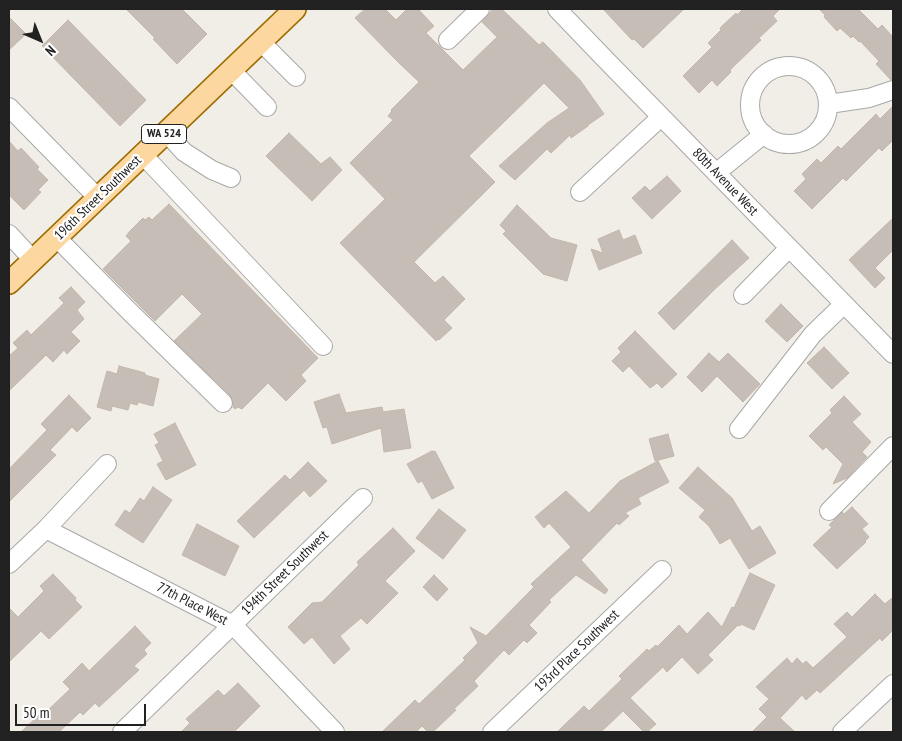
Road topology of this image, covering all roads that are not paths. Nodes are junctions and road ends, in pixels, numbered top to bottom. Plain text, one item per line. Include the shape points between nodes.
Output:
1 (295, 9) edge
2 (480, 9) edge
3 (564, 11) edge
4 (448, 40) dead end
5 (261, 42) junction
6 (231, 70) junction
7 (296, 77) dead end
8 (893, 90) edge
9 (828, 104) junction
10 (9, 107) edge
11 (267, 107) dead end
12 (661, 117) junction
13 (166, 132) junction
14 (764, 134) junction
15 (143, 155) junction
16 (716, 173) junction
17 (231, 178) dead end
18 (580, 192) dead end
19 (98, 198) junction
20 (9, 234) edge
21 (56, 237) junction
22 (789, 248) junction
23 (33, 260) junction
24 (9, 283) edge
25 (743, 294) dead end
26 (844, 304) junction
27 (890, 344) edge
28 (323, 346) dead end
29 (223, 403) dead end
30 (739, 429) dead end
31 (893, 446) edge
32 (107, 464) dead end
33 (363, 498) dead end
34 (829, 511) dead end
35 (46, 529) junction
36 (9, 564) edge
37 (662, 570) dead end
38 (233, 624) junction
39 (893, 684) edge
40 (122, 732) edge
41 (335, 732) edge
42 (492, 732) edge
43 (842, 732) edge

1 - 5 main road, 196th Street Southwest / WA 524
2 - 4 street
3 - 12 street, 80th Avenue West
5 - 6 main road, 196th Street Southwest / WA 524
5 - 7 street
6 - 11 street
6 - 13 main road, 196th Street Southwest / WA 524
8 - 9 street via 869,98
9 - 14 street via 827,117 821,128 800,143 775,141
9 - 14 street via 820,80 810,72 785,66 773,70 762,77 751,100 755,124
10 - 19 street
12 - 16 street, 80th Avenue West
12 - 18 street
13 - 15 main road, 196th Street Southwest / WA 524
13 - 17 street via 184,152
14 - 16 street
15 - 19 main road, 196th Street Southwest / WA 524
15 - 28 street
16 - 22 street, 80th Avenue West
19 - 21 main road, 196th Street Southwest / WA 524
20 - 23 street
21 - 23 main road, 196th Street Southwest / WA 524
21 - 29 street
22 - 25 street
22 - 26 street, 80th Avenue West
23 - 24 main road, 196th Street Southwest / WA 524
26 - 27 street, 80th Avenue West
26 - 30 street via 813,334
31 - 34 street
32 - 35 street
33 - 38 street, 194th Street Southwest
35 - 36 street
35 - 38 street, 77th Place West
37 - 42 street, 193rd Place Southwest
38 - 40 street, 194th Street Southwest
38 - 41 street, 77th Place West
39 - 43 street

